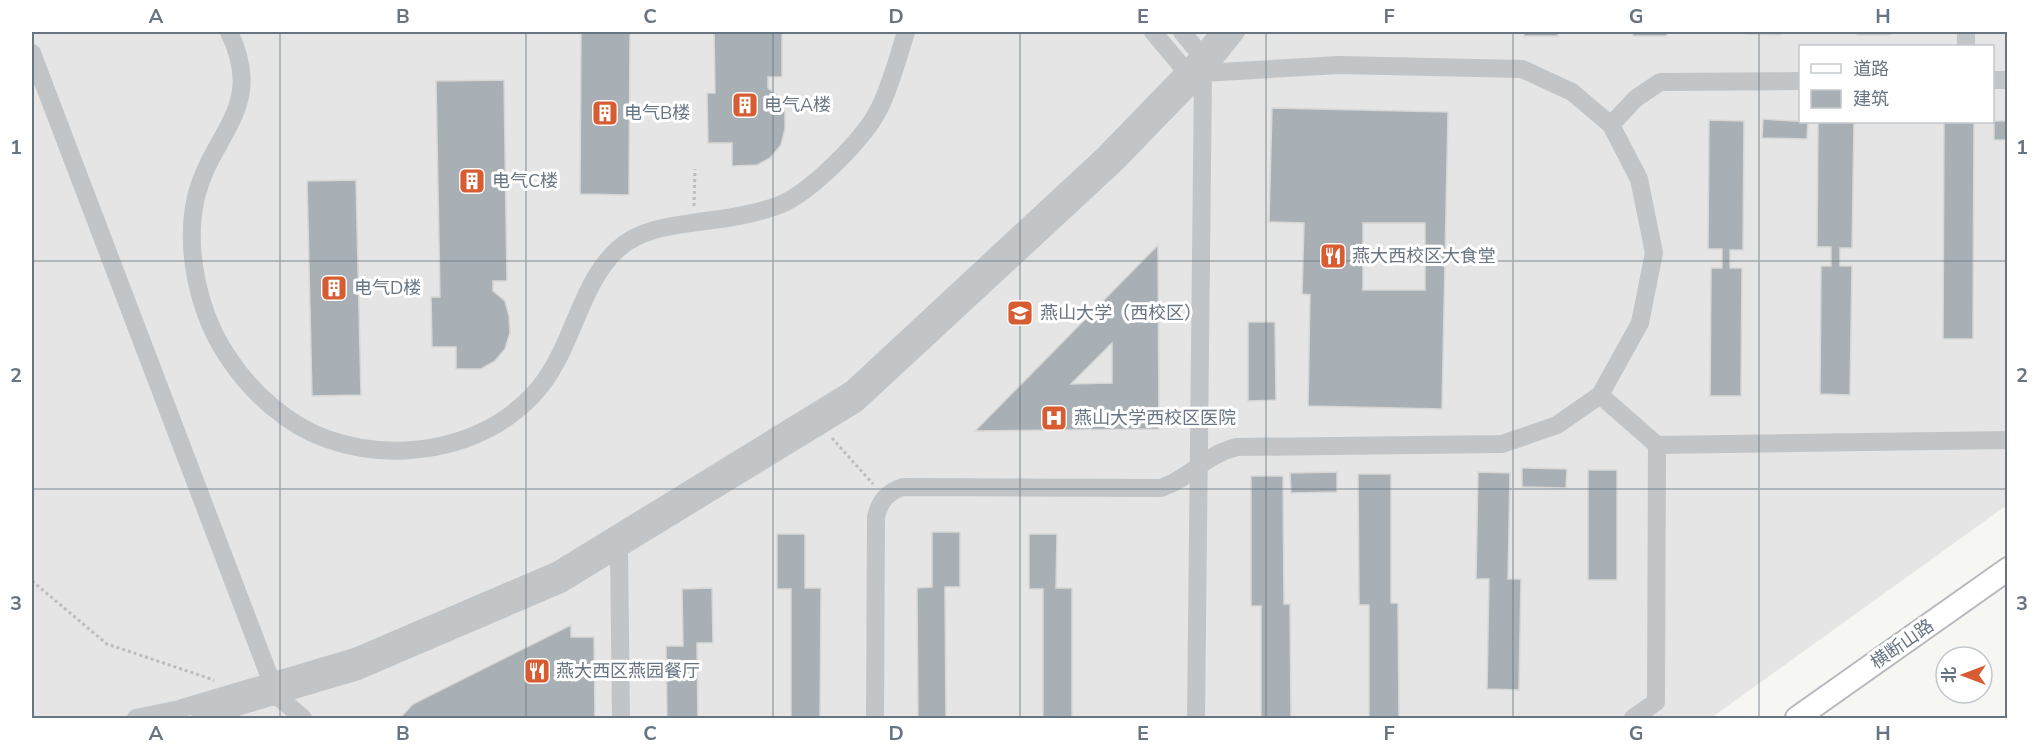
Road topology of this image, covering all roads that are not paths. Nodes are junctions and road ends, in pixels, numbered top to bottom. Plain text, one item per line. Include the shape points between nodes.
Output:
1 (229, 32) edge
2 (906, 32) edge
3 (1154, 32) edge
4 (1182, 32) edge
5 (1220, 32) edge
6 (1236, 32) edge
7 (32, 53) edge
8 (1197, 66) junction
9 (1799, 81) edge
10 (1611, 125) junction
11 (1600, 395) junction
12 (2007, 440) edge
13 (1657, 445) junction
14 (1198, 465) junction
15 (615, 544) junction
16 (2007, 569) edge
17 (270, 687) junction
18 (136, 718) edge
19 (200, 718) edge
20 (303, 718) edge
21 (621, 718) edge
22 (876, 718) edge
23 (1196, 718) edge
24 (1633, 718) edge
25 (1797, 718) edge

1 - 2 street via 242,79 237,111 196,196 193,240 197,283 211,326 230,361 256,392 286,418 325,439 366,449 410,450 449,446 492,427 532,396 566,347 592,282 618,248 658,228 722,219 786,202 837,164 878,111
3 - 8 street
4 - 8 street
5 - 8 street
6 - 8 street
7 - 17 street
8 - 10 street via 1522,69 1572,92
8 - 14 street
8 - 15 street via 851,390
8 - 15 street via 1116,163 858,403
9 - 10 street via 1660,82 1635,99
10 - 11 street via 1640,179 1654,253 1640,323
11 - 13 street
11 - 14 street via 1557,424 1502,444 1237,447 1217,452
12 - 13 street
13 - 24 street via 1656,702
14 - 22 street via 1178,482 1161,488 903,487 885,497 876,518
14 - 23 street
15 - 17 street via 355,657
15 - 21 street
16 - 25 main road, 横断山路
17 - 18 street
17 - 19 street
17 - 20 street

